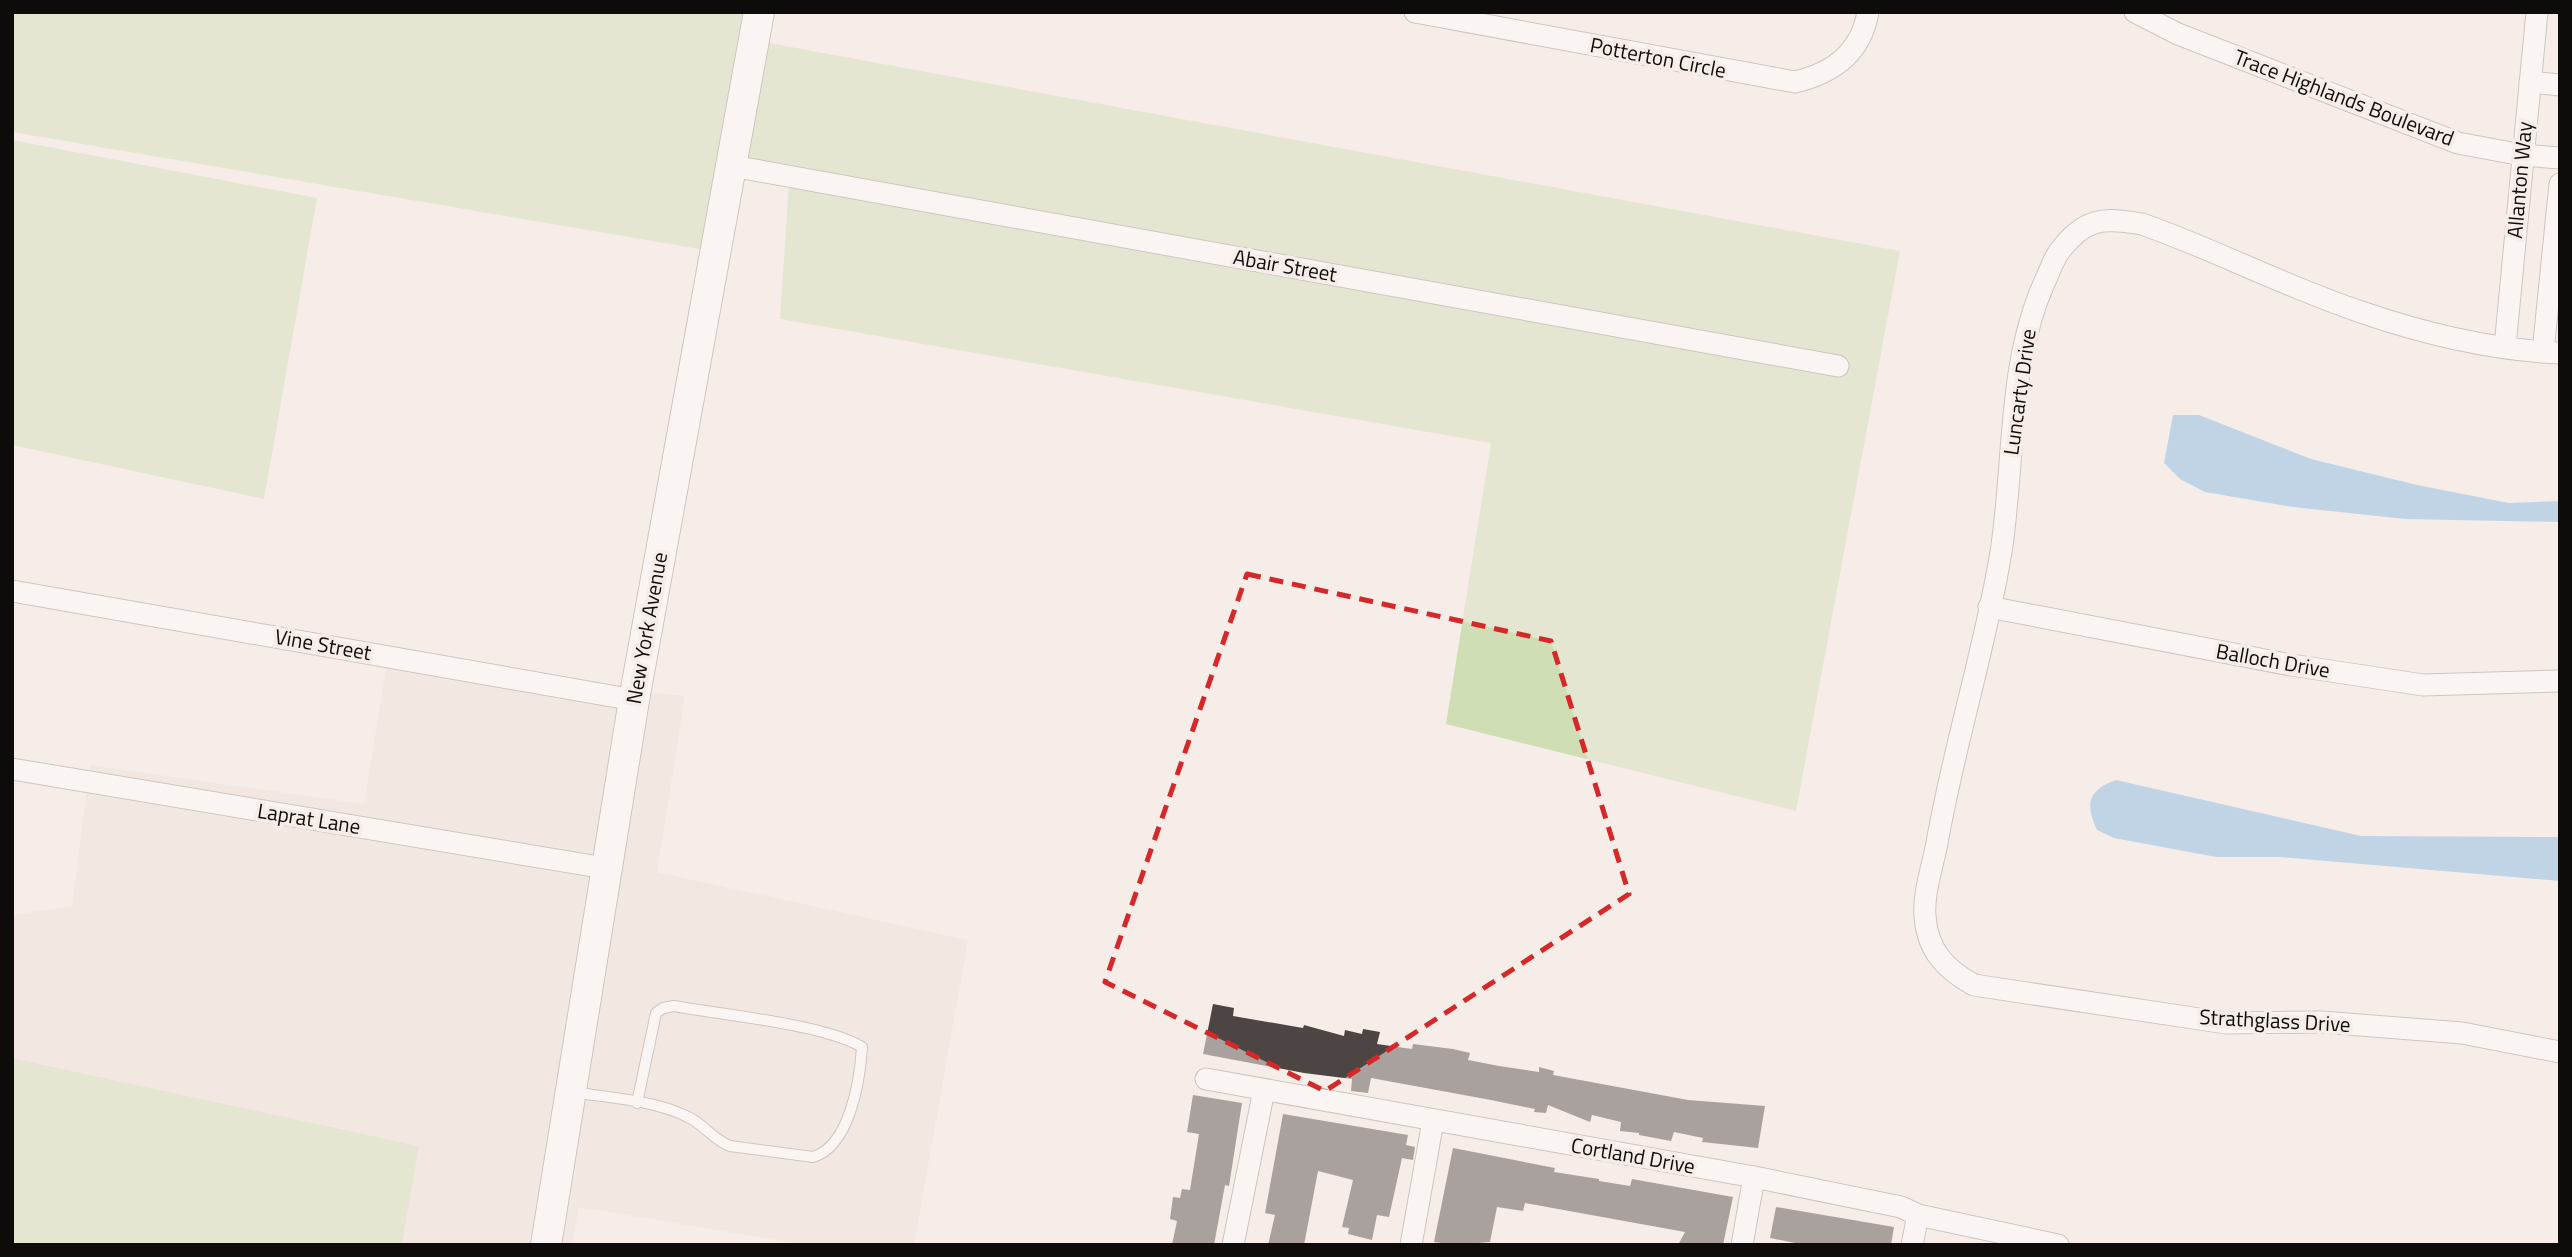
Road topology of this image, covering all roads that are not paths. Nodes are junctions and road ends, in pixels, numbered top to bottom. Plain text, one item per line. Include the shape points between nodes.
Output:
1 (759, 12) edge
2 (1415, 12) edge
3 (1868, 12) edge
4 (2135, 12) edge
5 (2537, 12) edge
6 (2530, 82) junction
7 (2560, 85) edge
8 (2522, 155) junction
9 (2560, 158) edge
10 (732, 166) junction
11 (2560, 184) edge
12 (2514, 244) junction
13 (2553, 248) junction
14 (2505, 347) junction
15 (2551, 353) edge
16 (1838, 366) dead end
17 (12, 591) edge
18 (1989, 607) junction
19 (2560, 681) edge
20 (634, 700) junction
21 (12, 769) edge
22 (605, 868) junction
23 (1929, 939) joint
24 (2560, 1052) edge
25 (1206, 1079) dead end
26 (1264, 1090) junction
27 (570, 1091) junction
28 (637, 1103) junction
29 (1433, 1121) junction
30 (1754, 1177) junction
31 (1918, 1215) junction
32 (546, 1245) edge
33 (1233, 1245) edge
34 (1411, 1245) edge
35 (1742, 1245) edge
36 (1912, 1245) edge
37 (2058, 1245) edge

1 - 10 street, New York Avenue
2 - 3 street, Potterton Circle via 1795,82 1841,64 1866,24
4 - 8 street, Trace Highlands Boulevard via 2178,34 2458,143
5 - 6 street, Allanton Way
6 - 7 street
6 - 8 street, Allanton Way
8 - 9 street, Trace Highlands Boulevard
8 - 12 street, Allanton Way
10 - 16 street, Abair Street
10 - 20 street, New York Avenue
11 - 13 street, Allanton Way
12 - 13 street
12 - 14 street, Allanton Way
13 - 15 street, Allanton Way
14 - 15 street, Luncarty Drive
14 - 18 street, Luncarty Drive via 2361,312 2142,224 2108,218 2078,230 2058,254 2034,306 2020,368 2001,552
17 - 20 street, Vine Street
18 - 19 street, Balloch Drive via 2291,665 2423,685
18 - 23 street, Luncarty Drive via 1940,825 1924,914
20 - 22 street, New York Avenue
21 - 22 street, Laprat Lane
22 - 27 street, New York Avenue
23 - 24 street, Strathglass Drive via 1951,972 1974,985 2225,1023 2322,1022 2462,1033
25 - 26 street, Cortland Drive
26 - 29 street, Cortland Drive
26 - 33 street
27 - 28 lane
27 - 32 street, New York Avenue
28 - 28 lane via 690,1118 730,1146 813,1157 824,1154 848,1118 860,1077 862,1047 847,1038 819,1032 663,1007 656,1013
29 - 30 street, Cortland Drive
29 - 34 street
30 - 31 street, Cortland Drive via 1901,1207
30 - 35 street
31 - 36 street
31 - 37 street, Cortland Drive

